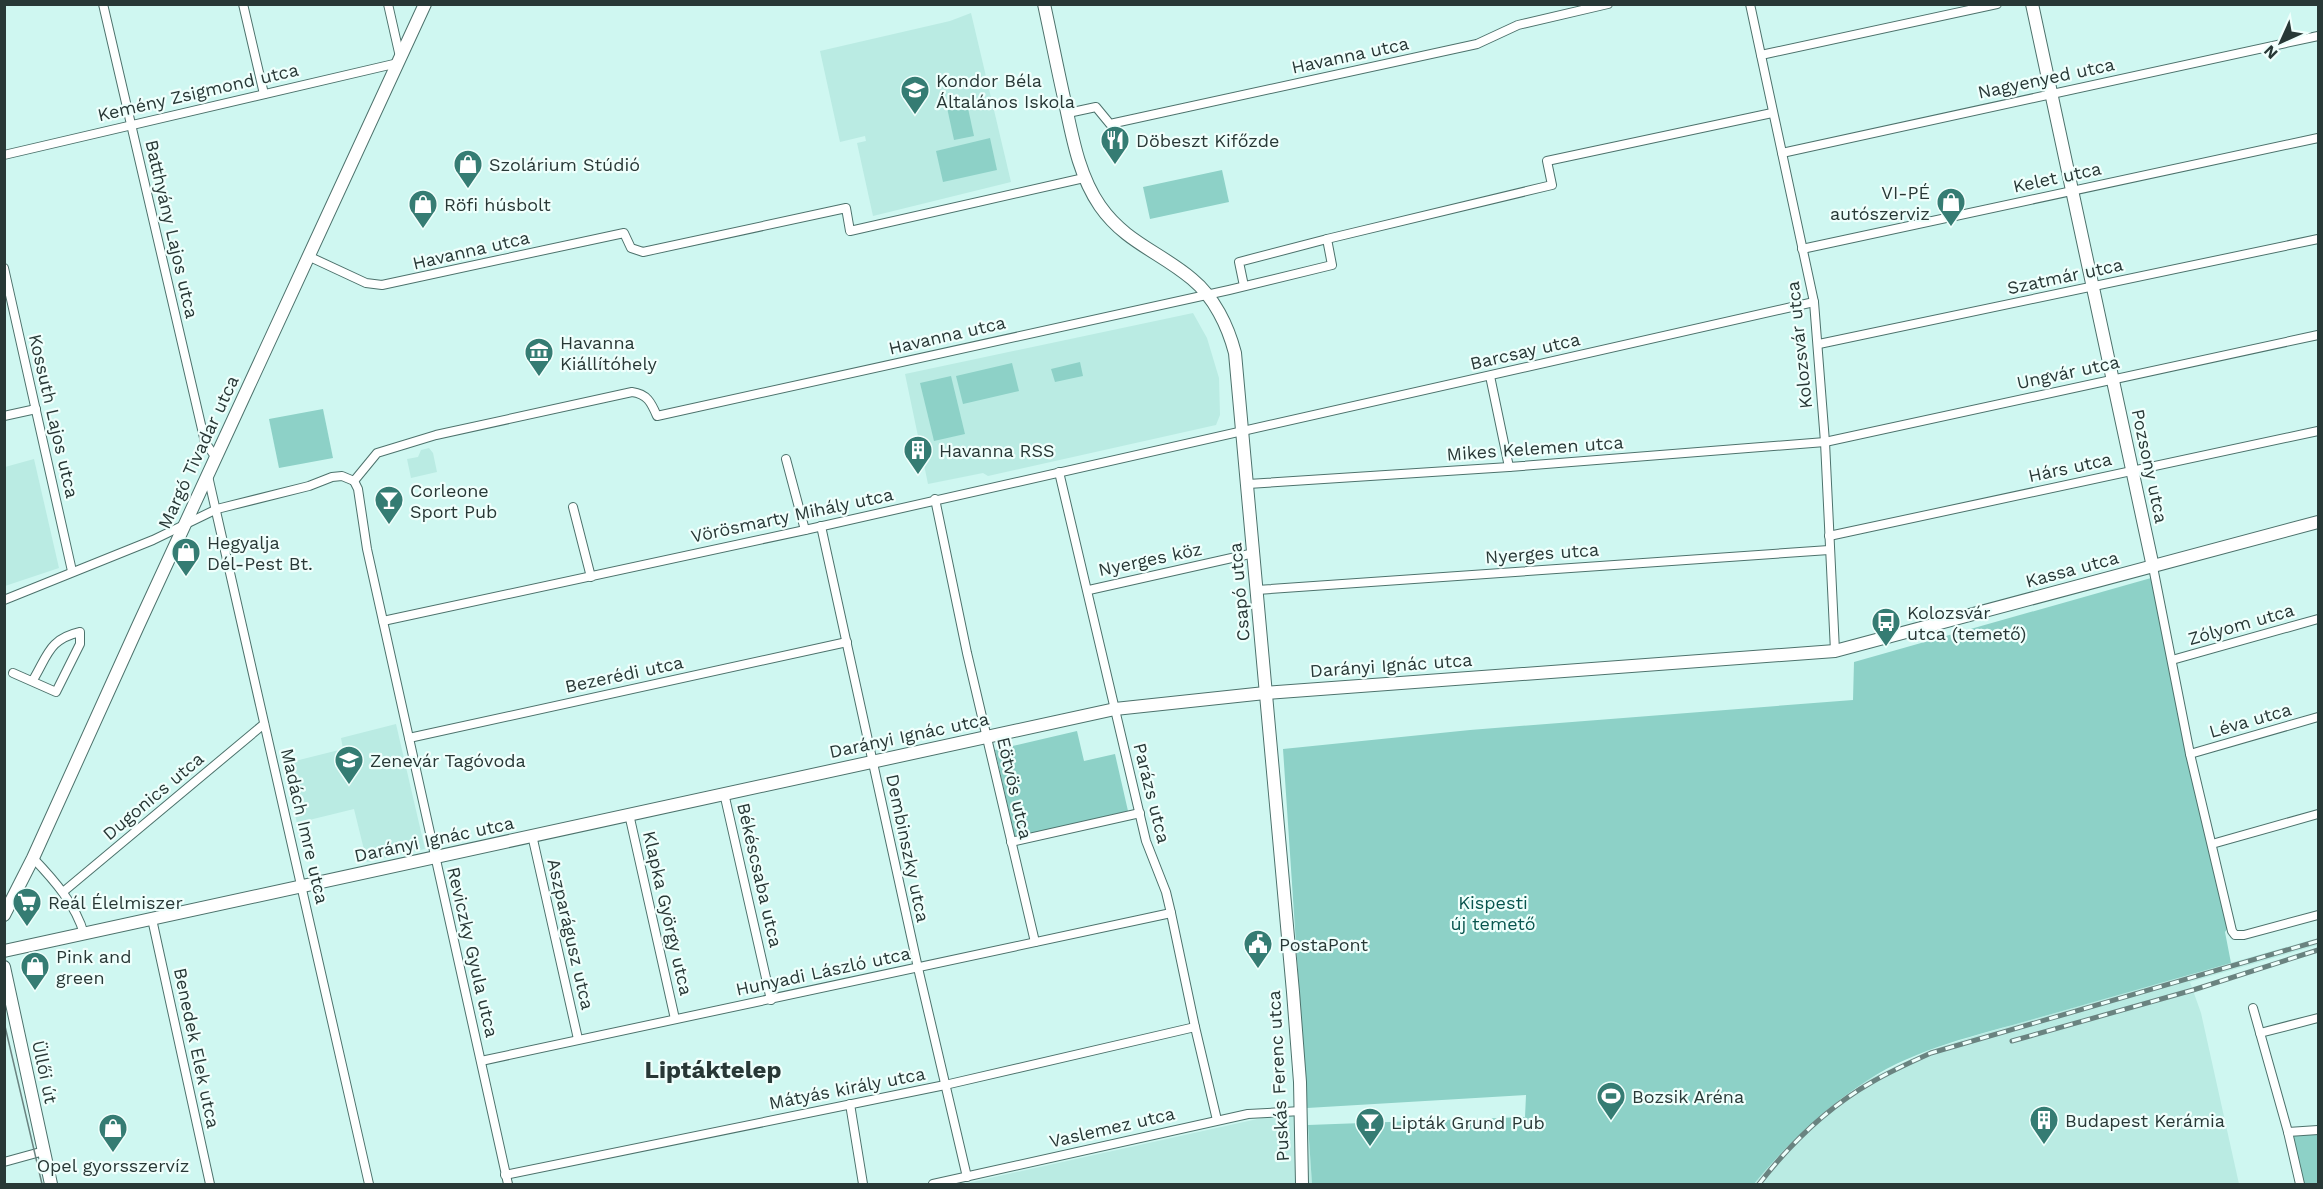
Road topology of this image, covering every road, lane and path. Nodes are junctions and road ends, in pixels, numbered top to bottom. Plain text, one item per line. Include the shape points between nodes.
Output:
1 (103, 4) edge
2 (243, 4) edge
3 (388, 4) edge
4 (425, 4) edge
5 (1044, 4) edge
6 (1608, 4) edge
7 (1750, 4) edge
8 (1997, 4) edge
9 (2032, 4) edge
10 (2319, 36) edge
11 (1761, 55) junction
12 (399, 61) junction
13 (2051, 93) junction
14 (264, 94) junction
15 (1068, 113) junction
16 (1772, 113) junction
17 (130, 125) junction
18 (2319, 138) edge
19 (1782, 153) junction
20 (4, 155) edge
21 (1084, 178) junction
22 (2072, 191) junction
23 (1327, 239) junction
24 (2319, 239) edge
25 (1803, 249) junction
26 (308, 256) junction
27 (4, 268) edge
28 (1244, 286) junction
29 (2093, 288) junction
30 (1206, 294) junction
31 (1814, 302) junction
32 (2319, 335) edge
33 (1819, 344) junction
34 (1490, 376) junction
35 (2112, 379) junction
36 (36, 409) junction
37 (4, 416) edge
38 (1244, 431) junction
39 (2319, 431) edge
40 (1825, 442) junction
41 (216, 458) junction
42 (786, 459) dead end
43 (1509, 467) junction
44 (2132, 470) junction
45 (1059, 472) junction
46 (208, 476) junction
47 (354, 481) junction
48 (1248, 484) junction
49 (935, 500) junction
50 (573, 507) dead end
51 (217, 509) junction
52 (2319, 522) edge
53 (185, 524) junction
54 (821, 526) junction
55 (805, 530) junction
56 (1829, 536) junction
57 (1829, 549) junction
58 (1254, 553) junction
59 (2153, 567) junction
60 (72, 571) junction
61 (591, 577) junction
62 (1089, 590) junction
63 (1257, 590) junction
64 (4, 600) edge
65 (2319, 619) edge
66 (383, 621) junction
67 (847, 642) junction
68 (1834, 651) junction
69 (2172, 660) junction
70 (13, 673) dead end
71 (33, 680) junction
72 (1265, 693) junction
73 (1115, 709) junction
74 (2319, 717) edge
75 (264, 724) junction
76 (987, 736) junction
77 (409, 738) junction
78 (1270, 751) joint
79 (2190, 754) junction
80 (872, 761) junction
81 (724, 793) junction
82 (1140, 813) junction
83 (629, 814) junction
84 (2319, 814) edge
85 (532, 835) junction
86 (1011, 842) junction
87 (2212, 844) junction
88 (435, 856) junction
89 (33, 858) junction
90 (302, 886) junction
91 (63, 892) junction
92 (6, 910) edge
93 (1171, 913) junction
94 (2319, 915) edge
95 (152, 919) junction
96 (84, 934) junction
97 (1035, 942) junction
98 (4, 951) edge
99 (4, 967) edge
100 (918, 968) junction
101 (771, 1000) junction
102 (2253, 1008) dead end
103 (2319, 1018) edge
104 (675, 1019) junction
105 (1195, 1027) junction
106 (2260, 1034) junction
107 (578, 1039) junction
108 (481, 1061) junction
109 (945, 1085) junction
110 (850, 1104) junction
111 (1301, 1110) junction
112 (1217, 1120) junction
113 (2319, 1130) edge
114 (2288, 1132) junction
115 (44, 1151) junction
116 (4, 1162) edge
117 (506, 1175) junction
118 (967, 1177) junction
119 (51, 1185) edge
120 (210, 1185) edge
121 (369, 1185) edge
122 (508, 1185) edge
123 (863, 1185) edge
124 (933, 1185) edge
125 (1302, 1185) edge
126 (2300, 1185) edge

1 - 17 street, Batthyány Lajos utca
2 - 14 street
3 - 12 street
4 - 12 street, Margó Tivadar utca
5 - 15 street, Csapó utca
6 - 15 street, Havanna utca via 1518,25 1477,44 1110,124 1096,107
7 - 11 street, Kolozsvár utca
8 - 11 street
9 - 13 street, Pozsony utca
10 - 13 street, Nagyenyed utca
11 - 16 street, Kolozsvár utca
12 - 14 street, Kemény Zsigmond utca
12 - 26 street, Margó Tivadar utca
13 - 19 street, Nagyenyed utca
13 - 22 street, Pozsony utca
14 - 17 street, Kemény Zsigmond utca
15 - 21 street, Csapó utca
16 - 19 street, Kolozsvár utca
16 - 23 street via 1547,161 1552,185
17 - 20 street, Kemény Zsigmond utca
17 - 41 street, Batthyány Lajos utca via 205,442
18 - 22 street, Kelet utca
19 - 25 street, Kolozsvár utca
21 - 26 street, Havanna utca via 850,231 846,208 643,252 632,248 624,233 382,285 366,283
21 - 30 street, Csapó utca via 1119,229 1185,273
22 - 25 street, Kelet utca
22 - 29 street, Pozsony utca
23 - 28 street via 1239,262
23 - 28 street, Havanna utca via 1332,265
24 - 29 street, Szatmár utca
25 - 31 street, Kolozsvár utca
26 - 41 street, Margó Tivadar utca
27 - 36 street, Kossuth Lajos utca
28 - 30 street, Havanna utca
29 - 33 street, Szatmár utca
29 - 35 street, Pozsony utca
30 - 38 street, Csapó utca via 1233,342
30 - 47 street, Havanna utca via 657,416 649,399 632,392 436,435 377,453
31 - 33 street, Kolozsvár utca
31 - 34 street, Barcsay utca
32 - 35 street, Ungvár utca
33 - 40 street, Kolozsvár utca
34 - 38 street, Barcsay utca
34 - 43 street
35 - 40 street, Ungvár utca
35 - 44 street, Pozsony utca
36 - 37 street
36 - 60 street, Kossuth Lajos utca
38 - 45 street, Vörösmarty Mihály utca
38 - 48 street, Csapó utca
39 - 44 street, Hárs utca
40 - 43 street, Mikes Kelemen utca
40 - 56 street, Kolozsvár utca
41 - 46 street, Margó Tivadar utca
42 - 55 street
43 - 48 street, Mikes Kelemen utca
44 - 56 street, Hárs utca
44 - 59 street, Pozsony utca
45 - 49 street, Vörösmarty Mihály utca
45 - 62 street, Parázs utca
46 - 51 street, Madách Imre utca
46 - 53 street, Margó Tivadar utca
47 - 51 street via 332,477
47 - 66 street, Reviczky Gyula utca
48 - 58 street, Csapó utca
49 - 54 street, Vörösmarty Mihály utca
49 - 76 street, Eötvös utca
50 - 61 street
51 - 53 street
51 - 75 street, Madách Imre utca
52 - 59 street, Kassa utca
53 - 60 street
53 - 89 street, Margó Tivadar utca
54 - 55 street, Vörösmarty Mihály utca
54 - 67 street, Dembinszky utca
55 - 61 street, Vörösmarty Mihály utca
56 - 57 street, Kolozsvár utca
57 - 63 street, Nyerges utca
57 - 68 street, Kolozsvár utca
58 - 62 street, Nyerges köz
58 - 63 street, Csapó utca
59 - 68 street, Kassa utca
59 - 69 street, Pozsony utca
60 - 64 street
61 - 66 street, Vörösmarty Mihály utca
62 - 73 street, Parázs utca
63 - 72 street, Csapó utca
65 - 69 street, Zólyom utca
66 - 77 street, Reviczky Gyula utca
67 - 77 street, Bezerédi utca
67 - 80 street, Dembinszky utca
68 - 72 street, Darányi Ignác utca
69 - 79 street, Pozsony utca
70 - 71 street
71 - 71 street via 54,642 80,632 80,644 56,692
72 - 73 street, Darányi Ignác utca
72 - 78 street, Csapó utca
73 - 76 street, Darányi Ignác utca
73 - 82 street, Parázs utca
74 - 79 street, Léva utca
75 - 90 street, Madách Imre utca
75 - 91 street, Dugonics utca
76 - 80 street, Darányi Ignác utca
76 - 86 street, Eötvös utca
77 - 88 street, Reviczky Gyula utca
78 - 111 street, Puskás Ferenc utca
79 - 87 street, Pozsony utca
80 - 81 street, Darányi Ignác utca
80 - 100 street, Dembinszky utca
81 - 83 street, Darányi Ignác utca
81 - 101 street, Békéscsaba utca
82 - 86 street
82 - 93 street, Parázs utca
83 - 85 street, Darányi Ignác utca
83 - 104 street, Klapka György utca
84 - 87 street
85 - 88 street, Darányi Ignác utca
85 - 107 street, Aszparágusz utca
86 - 97 street, Eötvös utca
87 - 94 street, Pozsony utca via 2235,935
88 - 90 street, Darányi Ignác utca
88 - 108 street, Reviczky Gyula utca
89 - 91 street
89 - 92 street, Margó Tivadar utca
90 - 95 street, Darányi Ignác utca
90 - 121 street, Madách Imre utca
91 - 96 street
93 - 97 street, Hunyadi László utca
93 - 105 street, Parázs utca
95 - 96 street, Darányi Ignác utca
95 - 120 street, Benedek Elek utca
96 - 98 street, Darányi Ignác utca
97 - 100 street, Hunyadi László utca
99 - 115 street, Üllői út
100 - 101 street, Hunyadi László utca
100 - 109 street, Dembinszky utca
101 - 104 street, Hunyadi László utca
102 - 106 street
103 - 106 street
104 - 107 street, Hunyadi László utca
105 - 109 street, Mátyás király utca
105 - 112 street, Parázs utca
106 - 114 street
107 - 108 street, Hunyadi László utca
108 - 117 street, Reviczky Gyula utca
109 - 110 street, Mátyás király utca
109 - 118 street, Dembinszky utca
110 - 117 street, Mátyás király utca
110 - 123 street
111 - 112 street, Vaslemez utca
111 - 125 street, Puskás Ferenc utca
112 - 118 street, Vaslemez utca
113 - 114 street
114 - 126 street
115 - 116 street
115 - 119 street, Üllői út
117 - 122 street, Reviczky Gyula utca
118 - 124 street, Vaslemez utca

